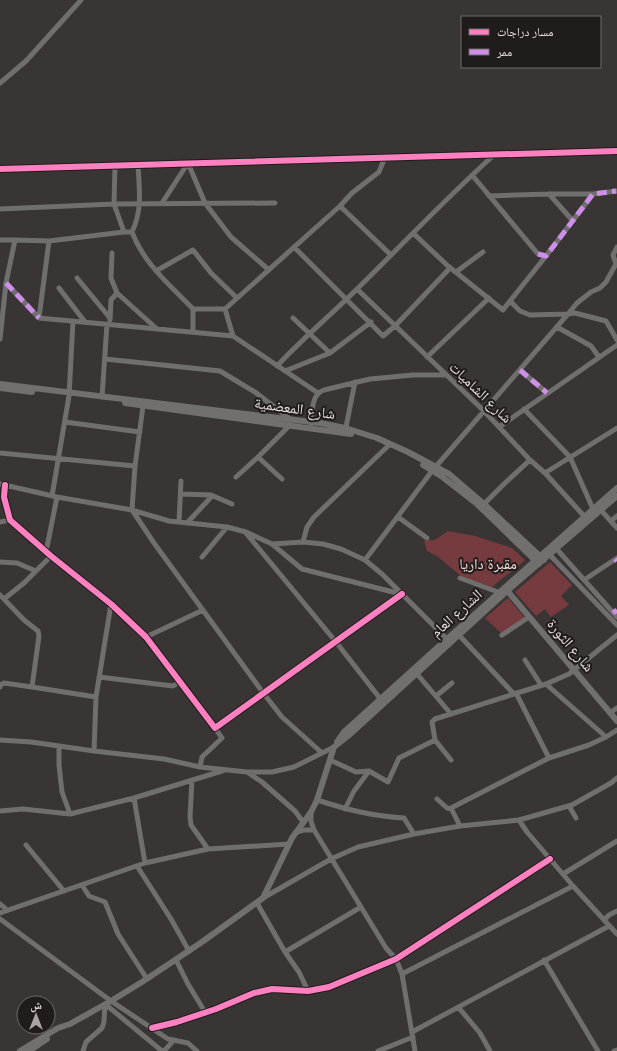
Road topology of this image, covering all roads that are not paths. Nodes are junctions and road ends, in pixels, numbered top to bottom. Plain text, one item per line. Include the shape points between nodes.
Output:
1 (81, 0) edge
2 (0, 83) edge
3 (617, 151) edge
4 (494, 154) junction
5 (385, 157) junction
6 (188, 163) junction
7 (138, 164) junction
8 (115, 165) junction
9 (0, 169) edge
10 (472, 175) junction
11 (617, 191) edge
12 (549, 194) junction
13 (593, 194) junction
14 (489, 196) junction
15 (162, 203) junction
16 (205, 203) junction
17 (275, 203) dead end
18 (114, 204) junction
19 (140, 204) junction
20 (340, 206) junction
21 (0, 208) edge
22 (573, 221) junction
23 (124, 232) junction
24 (132, 232) junction
25 (413, 233) junction
26 (0, 240) edge
27 (15, 240) junction
28 (49, 241) junction
29 (294, 247) junction
30 (617, 247) edge
31 (483, 252) dead end
32 (112, 253) dead end
33 (392, 255) junction
34 (546, 256) junction
35 (617, 264) edge
36 (450, 268) junction
37 (269, 270) junction
38 (156, 271) junction
39 (456, 272) junction
40 (0, 276) edge
41 (7, 276) junction
42 (77, 278) dead end
43 (6, 283) junction
44 (59, 288) dead end
45 (357, 289) junction
46 (116, 293) junction
47 (237, 298) junction
48 (347, 298) junction
49 (489, 298) junction
50 (510, 301) junction
51 (193, 309) junction
52 (225, 309) junction
53 (568, 314) junction
54 (39, 318) junction
55 (110, 318) junction
56 (293, 318) dead end
57 (73, 321) junction
58 (85, 322) junction
59 (370, 322) junction
60 (109, 324) junction
61 (395, 326) junction
62 (557, 327) junction
63 (157, 329) junction
64 (193, 332) junction
65 (309, 333) junction
66 (234, 336) junction
67 (0, 339) edge
68 (617, 340) edge
69 (617, 345) edge
70 (330, 353) junction
71 (427, 357) junction
72 (599, 357) junction
73 (105, 360) junction
74 (277, 366) junction
75 (520, 370) junction
76 (285, 371) junction
77 (446, 375) junction
78 (355, 382) junction
79 (0, 384) edge
80 (0, 388) edge
81 (318, 393) junction
82 (547, 393) junction
83 (69, 394) junction
84 (102, 397) junction
85 (143, 403) junction
86 (524, 409) junction
87 (484, 411) junction
88 (65, 422) junction
89 (290, 422) junction
90 (311, 425) junction
91 (500, 427) junction
92 (617, 428) edge
93 (345, 430) junction
94 (140, 432) junction
95 (388, 446) junction
96 (0, 453) edge
97 (258, 457) junction
98 (570, 457) junction
99 (58, 459) junction
100 (530, 460) junction
101 (135, 466) junction
102 (434, 469) junction
103 (544, 473) junction
104 (236, 477) dead end
105 (282, 479) dead end
106 (181, 481) dead end
107 (2, 485) edge
108 (617, 488) edge
109 (181, 494) junction
110 (212, 496) junction
111 (617, 496) edge
112 (54, 497) junction
113 (232, 504) dead end
114 (484, 504) junction
115 (596, 508) junction
116 (132, 510) junction
117 (0, 512) edge
118 (8, 512) junction
119 (584, 516) junction
120 (617, 516) edge
121 (398, 517) junction
122 (10, 520) junction
123 (610, 521) junction
124 (0, 522) edge
125 (179, 522) junction
126 (187, 523) junction
127 (227, 527) junction
128 (617, 528) edge
129 (246, 532) junction
130 (427, 538) dead end
131 (303, 542) junction
132 (272, 544) junction
133 (555, 546) junction
134 (46, 552) junction
135 (548, 553) junction
136 (51, 556) junction
137 (563, 556) junction
138 (202, 557) dead end
139 (616, 559) edge
140 (365, 560) junction
141 (540, 560) junction
142 (556, 561) junction
143 (0, 562) edge
144 (36, 570) junction
145 (460, 578) dead end
146 (584, 580) junction
147 (506, 589) junction
148 (498, 592) junction
149 (402, 594) junction
150 (2, 597) edge
151 (111, 604) junction
152 (203, 610) junction
153 (616, 613) edge
154 (529, 617) junction
155 (617, 625) edge
156 (458, 633) junction
157 (502, 635) dead end
158 (617, 635) edge
159 (146, 637) junction
160 (449, 641) junction
161 (336, 642) junction
162 (525, 660) dead end
163 (575, 670) junction
164 (417, 674) junction
165 (99, 677) junction
166 (180, 681) junction
167 (452, 683) dead end
168 (544, 684) junction
169 (0, 685) edge
170 (32, 687) junction
171 (264, 694) junction
172 (515, 694) junction
173 (436, 696) junction
174 (96, 697) junction
175 (382, 701) junction
176 (617, 708) edge
177 (610, 713) junction
178 (451, 714) junction
179 (617, 721) edge
180 (215, 728) junction
181 (617, 730) edge
182 (606, 737) junction
183 (0, 740) edge
184 (435, 740) junction
185 (59, 746) junction
186 (334, 747) junction
187 (94, 751) junction
188 (322, 753) junction
189 (549, 758) junction
190 (330, 760) junction
191 (451, 760) dead end
192 (200, 767) junction
193 (226, 770) junction
194 (369, 771) junction
195 (247, 772) junction
196 (617, 778) edge
197 (192, 780) junction
198 (134, 798) junction
199 (437, 799) dead end
200 (317, 800) junction
201 (569, 806) junction
202 (345, 809) junction
203 (452, 809) junction
204 (0, 811) edge
205 (311, 812) junction
206 (70, 814) junction
207 (576, 818) dead end
208 (519, 820) junction
209 (304, 822) junction
210 (460, 826) junction
211 (314, 830) junction
212 (295, 833) junction
213 (414, 834) junction
214 (617, 842) edge
215 (289, 844) junction
216 (26, 845) dead end
217 (208, 849) junction
218 (331, 859) junction
219 (550, 859) junction
220 (145, 863) junction
221 (138, 866) junction
222 (563, 874) junction
223 (82, 885) junction
224 (573, 886) junction
225 (64, 891) junction
226 (263, 898) junction
227 (257, 903) junction
228 (0, 904) edge
229 (361, 907) junction
230 (7, 910) junction
231 (617, 912) edge
232 (0, 913) edge
233 (0, 919) edge
234 (604, 920) junction
235 (609, 926) junction
236 (617, 934) edge
237 (189, 951) junction
238 (285, 952) junction
239 (396, 959) junction
240 (176, 960) junction
241 (544, 960) junction
242 (402, 974) junction
243 (147, 979) junction
244 (308, 991) junction
245 (108, 1002) junction
246 (459, 1008) junction
247 (205, 1012) junction
248 (70, 1024) junction
249 (152, 1028) junction
250 (412, 1035) junction
251 (174, 1040) junction
252 (617, 1050) edge
253 (20, 1051) edge
254 (29, 1051) edge
255 (83, 1051) edge
256 (163, 1051) edge
257 (197, 1051) edge
258 (378, 1051) edge
259 (415, 1051) edge
260 (490, 1051) edge
261 (598, 1051) edge
262 (614, 1051) edge

1 - 2 street via 26,61
3 - 4 street
4 - 5 street
4 - 10 street
5 - 6 street
5 - 20 street via 379,172
6 - 7 street
6 - 15 street
6 - 16 street
7 - 8 street
7 - 19 street
8 - 9 street
8 - 18 street
10 - 14 street
10 - 25 street
11 - 13 street
12 - 13 street
12 - 14 street
12 - 22 street
13 - 22 street
14 - 34 street via 538,254
15 - 16 street
15 - 19 street
16 - 17 street
16 - 37 street via 231,237
18 - 19 street
18 - 21 street
18 - 23 street
19 - 24 street
20 - 29 street
20 - 33 street
22 - 34 street
23 - 24 street
23 - 28 street
24 - 38 street via 136,244
25 - 33 street
25 - 36 street
26 - 27 street
27 - 28 street
27 - 41 street
28 - 54 street
29 - 37 street
29 - 48 street
30 - 35 street via 613,255
31 - 39 street
32 - 46 street via 111,278
33 - 45 street
34 - 50 street
35 - 53 street via 606,282 577,303
36 - 39 street
36 - 61 street
37 - 47 street
38 - 47 street via 193,250 211,273
38 - 51 street
39 - 49 street
40 - 41 street
41 - 43 street
42 - 55 street
43 - 54 street
43 - 67 street
44 - 58 street
45 - 48 street
45 - 61 street, شارع الشاميات
46 - 55 street via 111,300
46 - 63 street
47 - 52 street
48 - 59 street
48 - 65 street
49 - 50 street via 504,310
49 - 71 street
50 - 53 street via 530,315
51 - 52 street
51 - 64 street
52 - 66 street
53 - 62 street
53 - 68 street via 575,313 606,321
54 - 57 street
55 - 60 street
56 - 65 street
57 - 58 street
57 - 83 street
58 - 60 street
59 - 61 street via 383,336
59 - 70 street
60 - 63 street
60 - 73 street
61 - 71 street, شارع الشاميات
62 - 72 street via 591,346
62 - 75 street
63 - 64 street
64 - 66 street
65 - 70 street
65 - 74 street
66 - 74 street
69 - 72 street
70 - 76 street
71 - 77 street, شارع الشاميات
72 - 82 street
73 - 84 street
73 - 89 street via 220,371 255,392
74 - 76 street
75 - 82 street
75 - 87 street
76 - 81 street
77 - 78 street via 392,377
77 - 87 street, شارع الشاميات
78 - 81 street
78 - 93 street
79 - 83 main road, شارع المعضمية
80 - 83 main road, شارع المعضمية
81 - 90 street via 314,399
82 - 86 street
83 - 84 main road, شارع المعضمية
83 - 85 main road, شارع المعضمية
83 - 88 street
84 - 85 main road, شارع المعضمية
85 - 89 main road, شارع المعضمية
85 - 94 street
86 - 91 street
86 - 98 street
87 - 91 street, شارع الشاميات
87 - 102 street
88 - 94 street
88 - 99 street
89 - 90 main road, شارع المعضمية
89 - 97 street
90 - 93 main road, شارع المعضمية
91 - 100 street, شارع الشاميات
92 - 98 street
93 - 95 main road, شارع المعضمية
93 - 102 main road, شارع المعضمية via 389,443
94 - 101 street
95 - 102 main road, شارع المعضمية
95 - 131 street via 314,517
96 - 99 street
97 - 104 street
97 - 105 street
98 - 103 street
98 - 115 street via 581,483
99 - 101 street
99 - 112 street
100 - 103 street, شارع الشاميات
100 - 114 street
101 - 116 street
102 - 114 main road, شارع المعضمية via 449,474
102 - 121 street
102 - 141 main road, شارع المعضمية
103 - 119 street, شارع الشاميات
106 - 109 street
107 - 112 street
107 - 118 street
108 - 115 main road, الشارع العام
109 - 110 street
109 - 125 street
110 - 113 street
110 - 126 street
111 - 115 main road, الشارع العام
112 - 116 street
112 - 134 street
114 - 141 main road, شارع المعضمية
115 - 119 main road, الشارع العام
115 - 123 street
115 - 133 main road, الشارع العام
116 - 125 street
116 - 152 street
117 - 118 street
118 - 122 street
119 - 133 main road, الشارع العام
120 - 123 street
121 - 130 street
121 - 140 street
122 - 124 street
122 - 134 street
123 - 128 street
125 - 126 street
126 - 127 street
127 - 129 street
127 - 138 street
129 - 132 street
129 - 161 street
131 - 132 street
131 - 140 street via 341,549
132 - 149 street via 302,569
133 - 135 main road, الشارع العام
133 - 137 street
134 - 136 street
135 - 141 main road, الشارع العام
135 - 142 street
136 - 144 street
136 - 151 street
137 - 142 street
137 - 146 street
139 - 146 street
140 - 149 street
141 - 147 main road, الشارع العام
142 - 155 street
143 - 144 street via 17,563
144 - 150 street via 24,583
145 - 148 street
146 - 153 street
147 - 148 main road, الشارع العام
147 - 154 main road, شارع الثورة
147 - 156 main road, الشارع العام
148 - 156 main road, الشارع العام
149 - 160 street
149 - 161 street
150 - 170 street via 38,631
151 - 159 street
151 - 165 street
152 - 159 street
152 - 171 street
154 - 157 street
154 - 163 main road, شارع الثورة
156 - 160 main road, الشارع العام
156 - 172 street
158 - 163 street
159 - 166 street
160 - 164 main road
160 - 175 main road, الشارع العام
161 - 171 street
161 - 175 street
162 - 168 street
163 - 168 street
163 - 177 main road, شارع الثورة
164 - 173 street
164 - 175 main road
165 - 166 street via 173,686
165 - 174 street
166 - 180 street
167 - 173 street
168 - 172 street
168 - 182 street
169 - 170 street via 4,683
170 - 174 street
171 - 180 street
171 - 188 street via 282,717
172 - 178 street
172 - 189 street
173 - 178 street
174 - 187 street
175 - 186 main road, الشارع العام via 344,732
176 - 177 street
177 - 179 main road, شارع الثورة
178 - 184 street via 435,718 432,722
180 - 192 street via 222,738 202,757
181 - 182 street
182 - 189 street
183 - 185 street
184 - 191 street
184 - 194 street via 399,758 388,782
185 - 187 street
185 - 206 street via 62,792
186 - 188 street
186 - 190 main road, الشارع العام
187 - 192 street via 164,759
188 - 195 street via 294,767 272,772
189 - 203 street
190 - 194 street via 356,772
190 - 200 main road, الشارع العام
192 - 193 street
193 - 195 street
193 - 197 street
194 - 202 street via 354,791
195 - 209 street via 262,782
196 - 201 street
197 - 198 street
197 - 217 street via 191,824
198 - 206 street
198 - 220 street
199 - 203 street
200 - 202 street
200 - 205 main road, الشارع العام
201 - 207 street
201 - 208 street
202 - 213 street via 404,818
203 - 210 street
204 - 206 street via 23,809
205 - 209 main road, الشارع العام
205 - 211 street
208 - 210 street
208 - 219 street
209 - 212 main road, الشارع العام
210 - 213 street
211 - 212 street
211 - 218 street
212 - 215 main road, الشارع العام
213 - 218 street via 358,847
214 - 222 street
215 - 217 street
215 - 226 main road, الشارع العام
216 - 225 street
217 - 220 street
218 - 226 street
218 - 229 street
219 - 222 street
219 - 239 street
220 - 221 street
221 - 223 street
221 - 237 street
222 - 224 street
223 - 225 street
223 - 243 street via 90,896 105,902 118,934
224 - 234 street
224 - 242 street
225 - 230 street
226 - 227 main road
227 - 237 main road
227 - 238 street
228 - 230 street
229 - 238 street
229 - 239 street via 386,948
230 - 232 street
231 - 234 street via 608,915
233 - 245 street
234 - 235 street
235 - 236 street
235 - 241 street
237 - 240 main road
238 - 244 street
239 - 242 street
239 - 244 street via 329,987
240 - 243 main road
240 - 247 street
241 - 246 street
241 - 261 street
242 - 250 street
243 - 245 main road
244 - 247 street via 272,989 254,993
245 - 248 main road
245 - 249 street
245 - 255 street via 102,1028 86,1042
245 - 256 street
246 - 250 street
246 - 260 street via 480,1033
247 - 249 street
248 - 253 main road via 58,1028
248 - 254 main road
249 - 251 street
250 - 258 street
250 - 259 street
251 - 256 street
251 - 257 street via 188,1043
252 - 262 street

